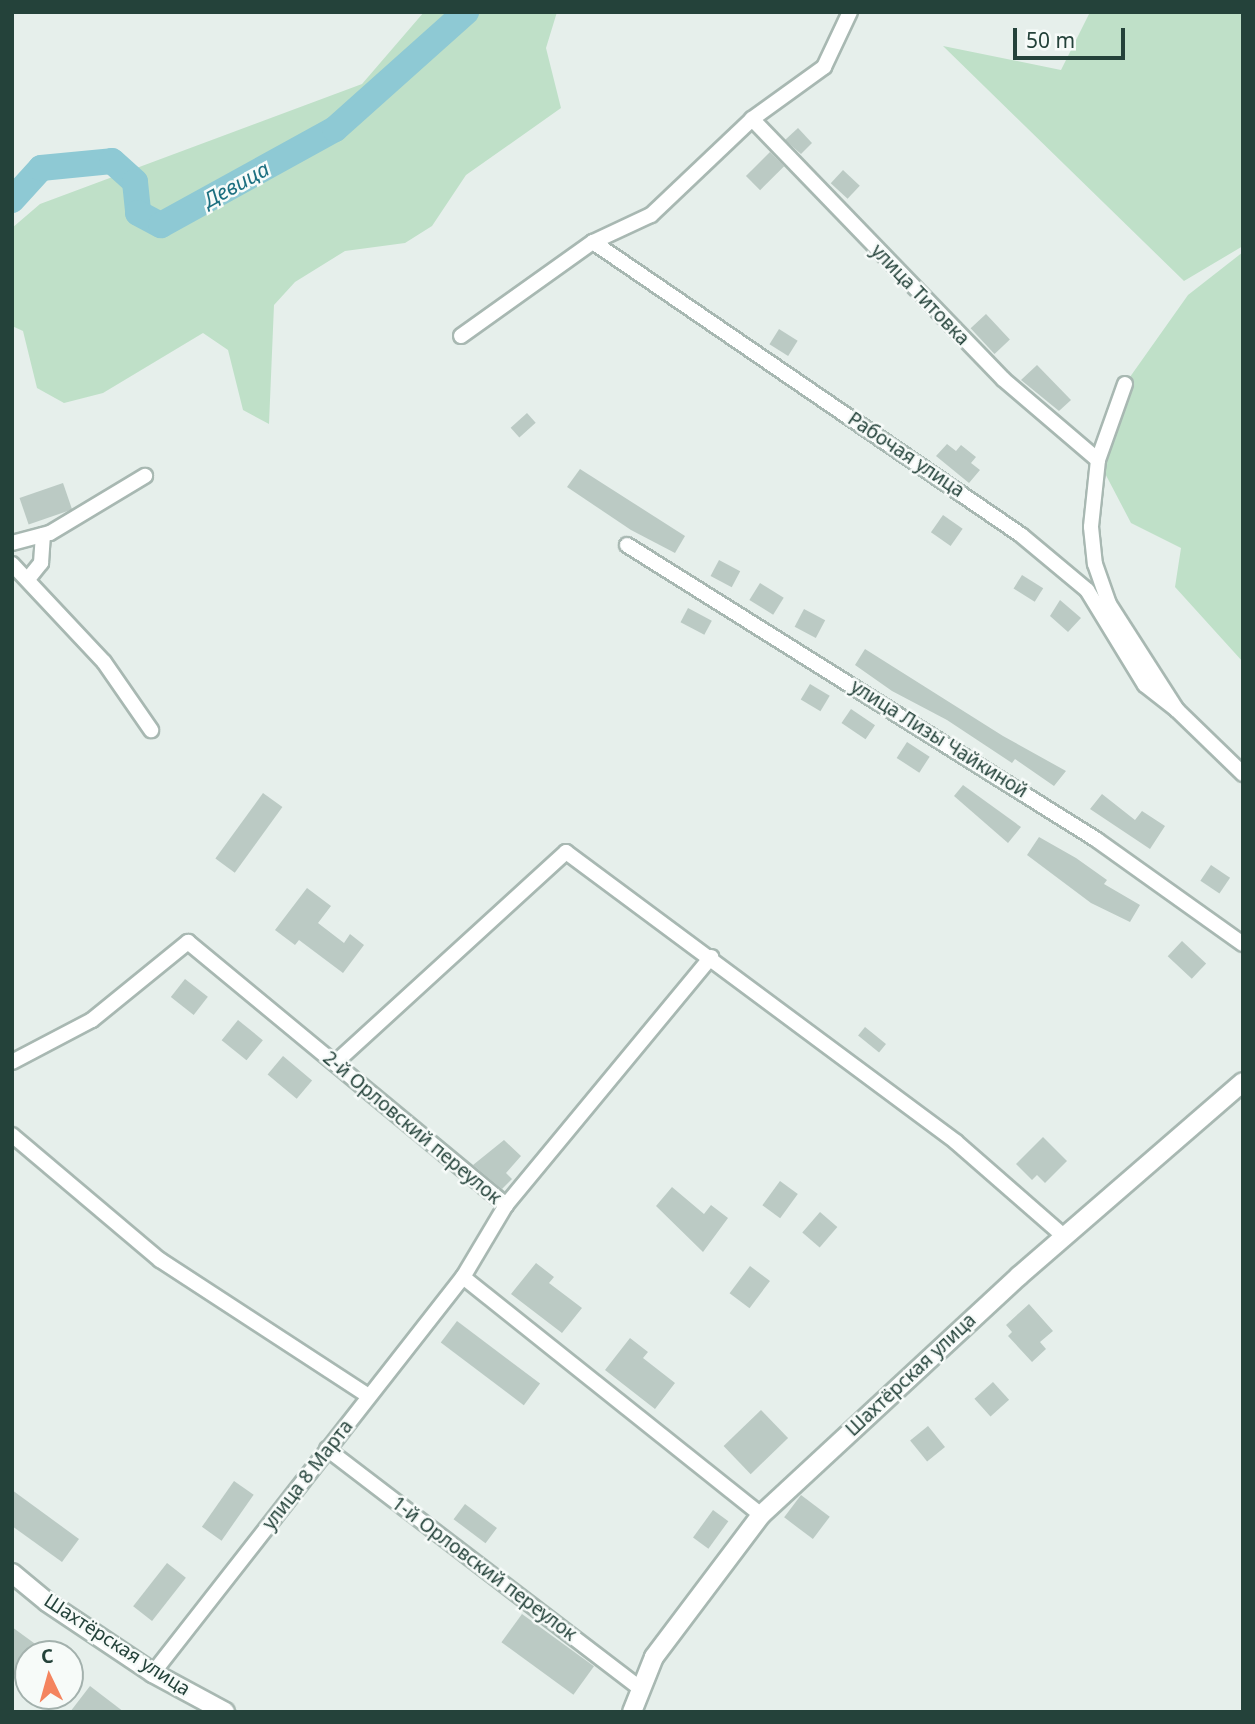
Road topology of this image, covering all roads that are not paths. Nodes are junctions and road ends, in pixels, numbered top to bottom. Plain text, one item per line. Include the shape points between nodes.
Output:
1 (850, 12) edge
2 (752, 119) junction
3 (593, 242) junction
4 (461, 336) dead end
5 (1125, 384) dead end
6 (1098, 460) junction
7 (145, 476) dead end
8 (43, 535) junction
9 (12, 543) edge
10 (627, 545) dead end
11 (12, 564) edge
12 (28, 579) junction
13 (1177, 710) junction
14 (151, 730) dead end
15 (1243, 774) edge
16 (1243, 944) edge
17 (711, 957) junction
18 (12, 1062) edge
19 (335, 1063) junction
20 (1243, 1082) edge
21 (12, 1135) edge
22 (506, 1205) junction
23 (1065, 1237) junction
24 (463, 1277) junction
25 (369, 1396) junction
26 (327, 1449) junction
27 (761, 1515) junction
28 (12, 1573) edge
29 (153, 1673) junction
30 (641, 1689) junction
31 (225, 1712) edge
32 (632, 1712) edge

1 - 2 street via 824,67
2 - 3 street via 650,215
2 - 6 street, улица Титовка via 1003,379
3 - 4 street
3 - 13 street, Рабочая улица via 1021,536 1087,590 1145,685
5 - 6 street
6 - 13 street via 1091,527 1095,564 1109,604
7 - 8 street
8 - 9 street
8 - 12 street via 41,563
10 - 16 street, улица Лизы Чайкиной via 1097,840
11 - 12 street
12 - 14 street via 104,662
13 - 15 street
17 - 19 street via 566,852
17 - 22 street
17 - 23 street via 956,1142
18 - 19 street, 2-й Орловский переулок via 92,1020 188,942
19 - 22 street, 2-й Орловский переулок
20 - 23 street, Шахтёрская улица
21 - 25 street via 160,1260
22 - 24 street, 2-й Орловский переулок
23 - 27 street, Шахтёрская улица
24 - 25 street, улица 8 Марта
24 - 27 street
25 - 26 street, улица 8 Марта
26 - 29 street, улица 8 Марта
26 - 30 street, 1-й Орловский переулок
27 - 30 street, Шахтёрская улица via 654,1657
28 - 29 street, Шахтёрская улица
29 - 31 street, Шахтёрская улица
30 - 32 street, Шахтёрская улица

